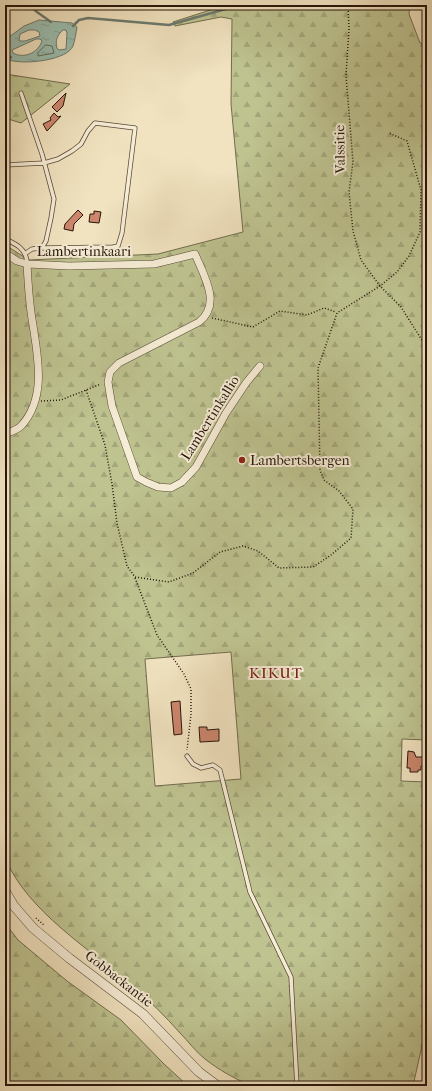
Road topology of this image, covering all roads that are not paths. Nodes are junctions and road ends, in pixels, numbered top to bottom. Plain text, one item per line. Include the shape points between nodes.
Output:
1 (21, 93) dead end
2 (44, 164) junction
3 (5, 165) edge
4 (5, 239) edge
5 (42, 248) junction
6 (5, 253) edge
7 (26, 253) junction
8 (26, 263) junction
9 (260, 366) dead end
10 (108, 382) joint
11 (5, 434) edge
12 (5, 448) edge
13 (187, 756) road end
14 (5, 891) edge
15 (218, 1086) edge
16 (297, 1086) edge

1 - 2 lane
2 - 3 lane
2 - 5 lane via 54,199 46,241
2 - 5 lane via 72,152 81,144 95,123 135,128 122,233 118,246
4 - 7 lane
5 - 7 lane via 32,249
6 - 8 street via 17,261
7 - 8 lane
8 - 10 street, Lambertinkaari via 69,266 154,264 195,254 211,295 206,317 119,362 110,372
8 - 11 street, Lambertinkaari via 38,388 35,402 22,425
9 - 10 street, Lambertinkallio via 226,412 196,467 182,482 171,488 158,487 137,477 112,406
11 - 12 street, Lambertinkaari
13 - 16 lane via 193,764 201,768 213,765 220,770 250,892 291,977
14 - 15 street, Gobbackantie via 14,906 34,928 143,1014 199,1072

